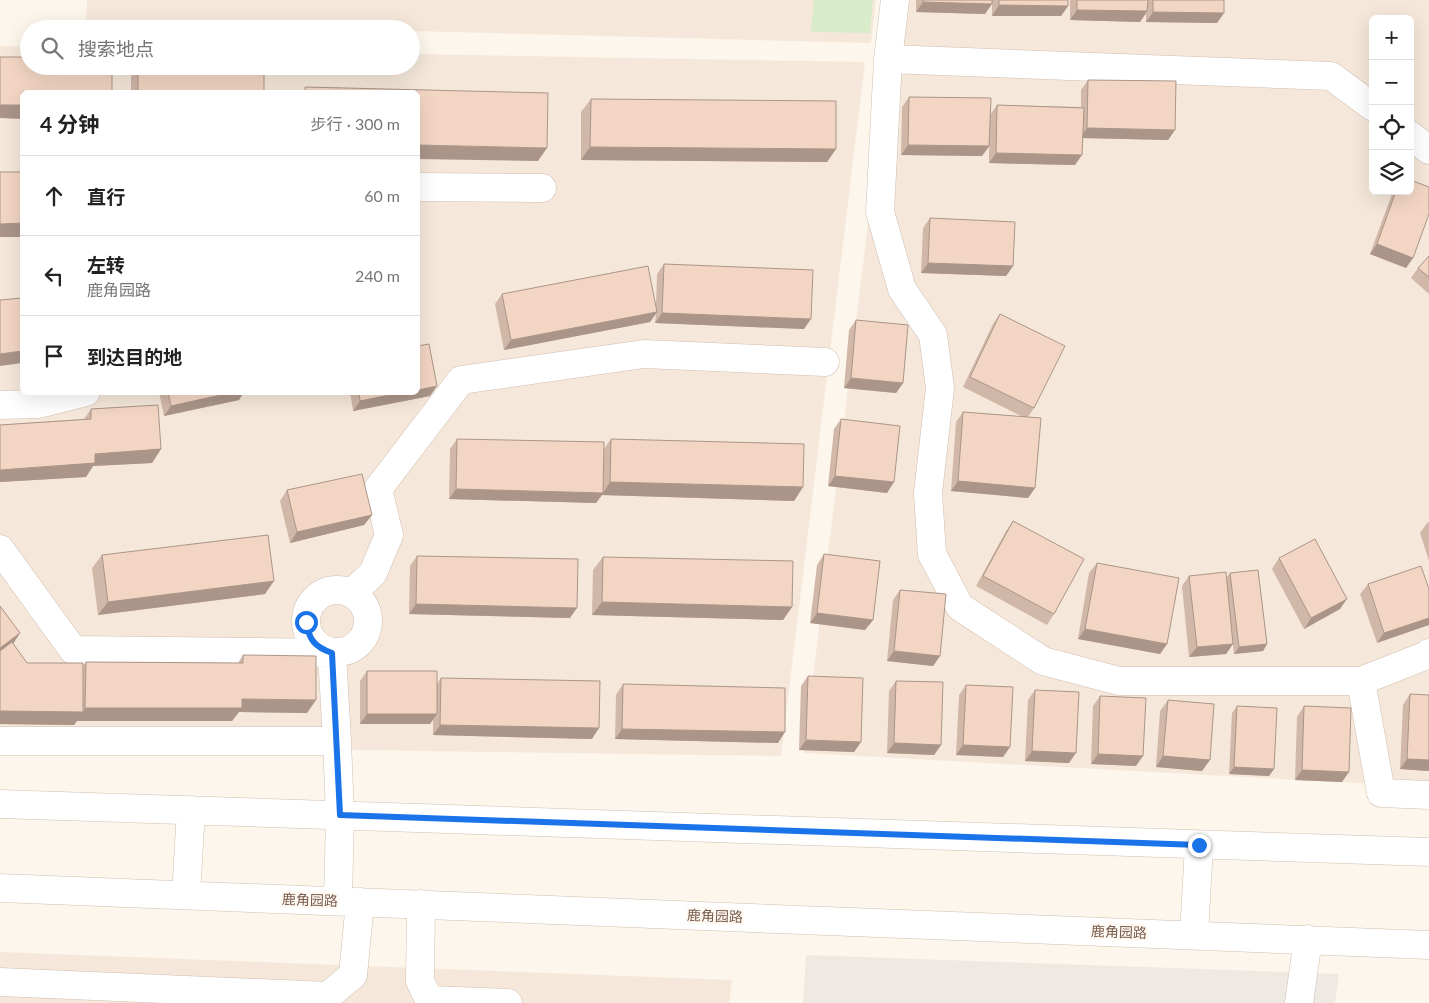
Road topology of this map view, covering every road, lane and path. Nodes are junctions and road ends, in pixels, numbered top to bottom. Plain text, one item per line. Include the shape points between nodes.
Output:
1 (895, 0) edge
2 (888, 59) junction
3 (1370, 105) edge
4 (1414, 138) edge
5 (1429, 150) edge
6 (420, 187) edge
7 (542, 188) dead end
8 (825, 362) dead end
9 (74, 395) edge
10 (0, 405) edge
11 (0, 548) edge
12 (352, 593) junction
13 (332, 653) junction
14 (1429, 653) edge
15 (1362, 681) junction
16 (0, 741) edge
17 (337, 741) junction
18 (1429, 795) edge
19 (0, 804) edge
20 (191, 810) junction
21 (340, 815) junction
22 (1199, 845) junction
23 (1429, 852) edge
24 (0, 888) edge
25 (186, 895) junction
26 (349, 901) junction
27 (421, 904) junction
28 (1194, 935) junction
29 (1308, 940) junction
30 (1429, 945) edge
31 (0, 982) edge
32 (508, 1003) edge
33 (1299, 1003) edge

1 - 2 street
2 - 3 street via 1331,76
2 - 15 street via 880,212 902,289 933,335 940,388 928,492 932,554 960,607 1043,661 1119,681
4 - 5 street
6 - 7 street
8 - 12 street via 644,354 461,380 378,488 389,535 373,573
9 - 10 street via 39,404
11 - 13 street via 73,650
12 - 13 street via 367,610 367,631 354,649
12 - 13 street via 331,590 312,601 307,611 308,633 313,642
13 - 17 street
14 - 15 street
15 - 18 street via 1380,793
16 - 17 street
17 - 21 street
19 - 20 street
20 - 21 street
20 - 25 street
21 - 22 street
21 - 26 street
22 - 23 street
22 - 28 street
24 - 25 street, 鹿角园路
25 - 26 street, 鹿角园路
26 - 27 street, 鹿角园路
26 - 31 street via 353,976 328,996
27 - 28 street, 鹿角园路
27 - 32 street via 420,982 429,1000
28 - 29 street, 鹿角园路
29 - 30 street, 鹿角园路
29 - 33 street

